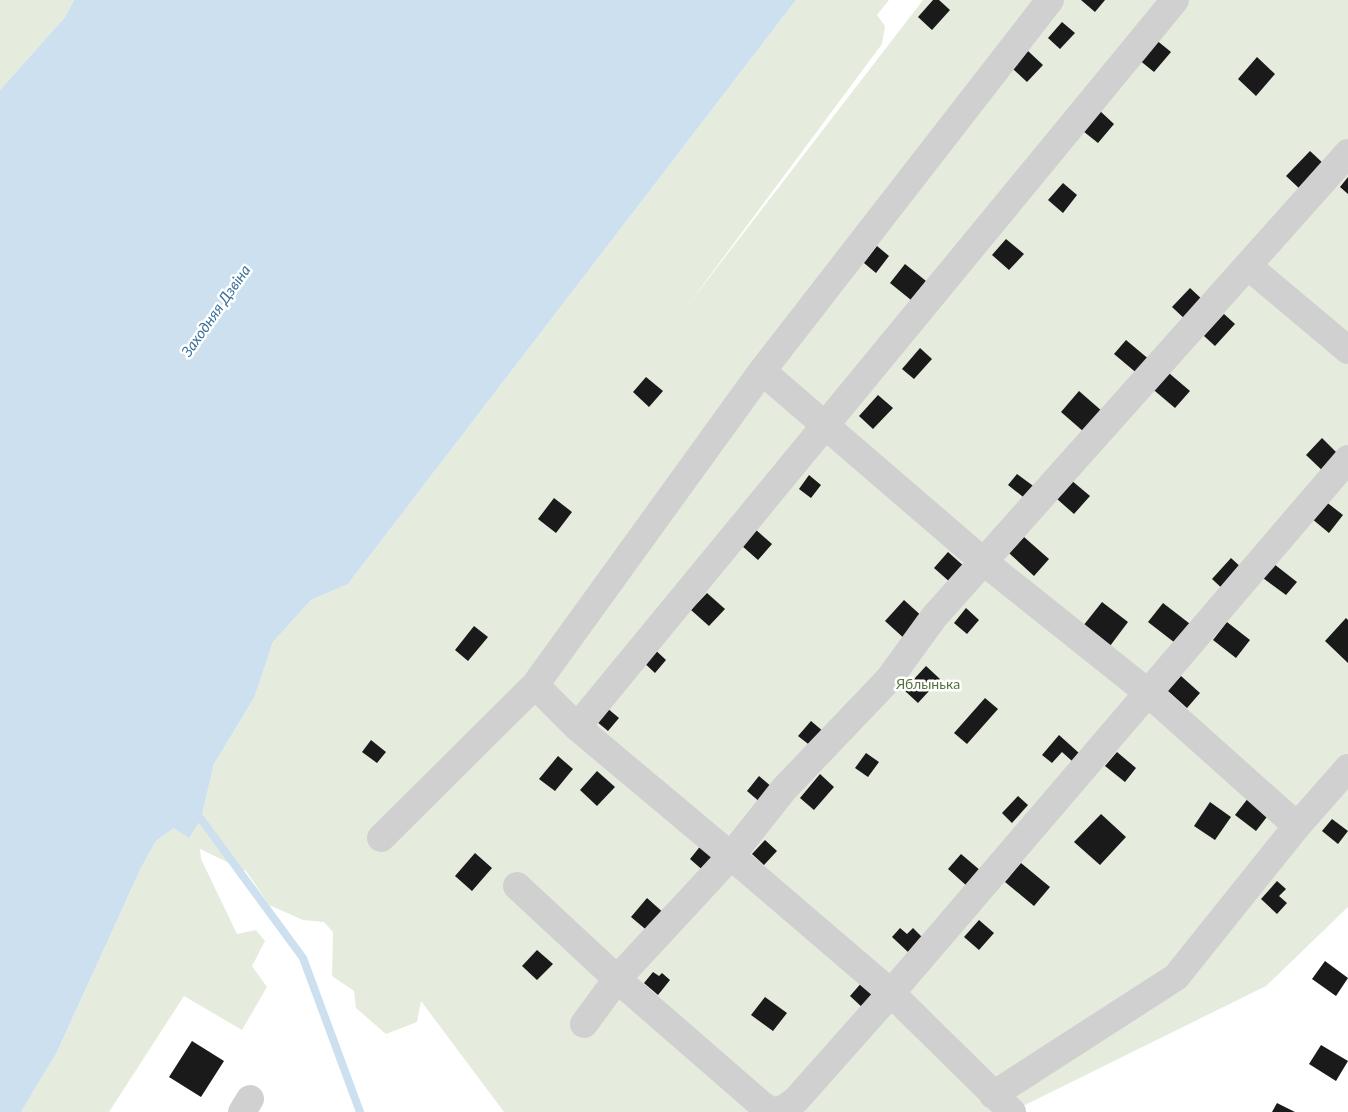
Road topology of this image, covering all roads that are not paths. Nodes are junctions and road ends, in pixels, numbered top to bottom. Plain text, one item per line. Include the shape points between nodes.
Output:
1 (1050, 0) edge
2 (1175, 0) edge
3 (1348, 153) edge
4 (1248, 266) junction
5 (1348, 350) edge
6 (762, 372) junction
7 (826, 426) junction
8 (1348, 459) edge
9 (984, 562) junction
10 (535, 685) junction
11 (1147, 692) junction
12 (577, 727) junction
13 (1348, 768) edge
14 (1297, 826) junction
15 (381, 838) dead end
16 (731, 856) junction
17 (517, 886) dead end
18 (618, 979) junction
19 (891, 993) junction
20 (584, 1024) dead end
21 (1003, 1104) edge
22 (774, 1112) edge

1 - 6 street
2 - 7 street
3 - 4 street
4 - 5 street
4 - 9 street
6 - 7 street
6 - 10 street
7 - 9 street
7 - 12 street
8 - 11 street
9 - 11 street
9 - 16 street via 934,617 889,679 784,788
10 - 12 street
10 - 15 street
11 - 14 street
11 - 19 street
12 - 16 street
13 - 14 street
14 - 21 street via 1176,978
16 - 18 street
16 - 19 street
17 - 18 street
18 - 20 street
18 - 22 street
19 - 21 street
19 - 22 street via 796,1100

